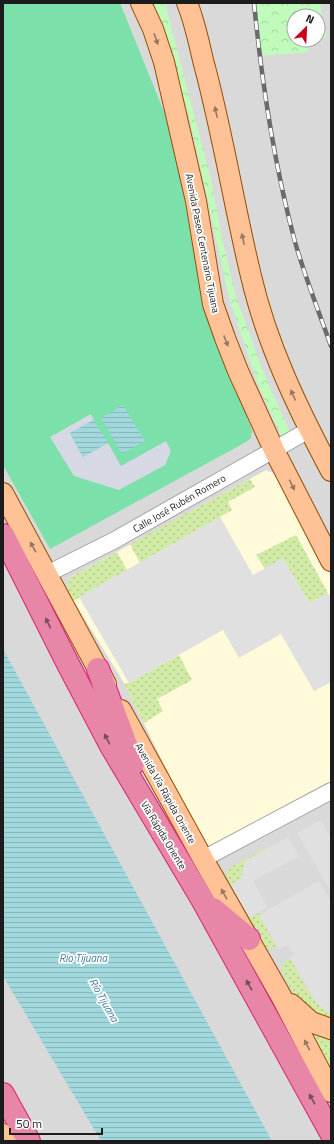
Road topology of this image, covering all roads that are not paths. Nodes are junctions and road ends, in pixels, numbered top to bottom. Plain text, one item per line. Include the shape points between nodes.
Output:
1 (141, 3) edge
2 (189, 6) edge
3 (309, 430) junction
4 (274, 450) junction
5 (331, 471) edge
6 (3, 494) edge
7 (3, 535) edge
8 (331, 561) edge
9 (47, 574) junction
10 (98, 669) junction
11 (331, 791) edge
12 (148, 810) junction
13 (203, 860) junction
14 (203, 901) junction
15 (249, 939) junction
16 (281, 996) junction
17 (331, 1029) edge
18 (331, 1092) edge
19 (3, 1094) edge
20 (3, 1103) edge
21 (331, 1133) edge
22 (3, 1134) edge
23 (7, 1141) edge
24 (17, 1141) edge
25 (29, 1141) edge

1 -> 4 main road, Avenida Paseo Centenario Tijuana via 164,62 196,201 213,304 224,338
3 -> 2 main road via 279,364 262,316 246,254 213,95
3 - 4 street, Calle José Rubén Romero
3 - 5 main road
4 -> 8 main road, Avenida Paseo Centenario Tijuana
4 - 9 street, Calle José Rubén Romero via 113,541
9 -> 6 main road, Avenida Vía Rápida Oriente
12 -> 7 highway, Vía Rápida Oriente via 111,746
9 - 10 main road, Avenida Vía Rápida Oriente
10 - 12 highway
10 - 13 main road, Avenida Vía Rápida Oriente
11 - 13 street
12 - 14 highway, Vía Rápida Oriente
15 -> 13 main road, Avenida Vía Rápida Oriente
14 - 15 highway
21 -> 14 highway, Vía Rápida Oriente
15 - 16 main road, Avenida Vía Rápida Oriente
16 - 17 main road via 311,1022
18 -> 16 main road, Avenida Vía Rápida Oriente
19 - 25 highway
20 - 24 highway
22 - 23 main road

